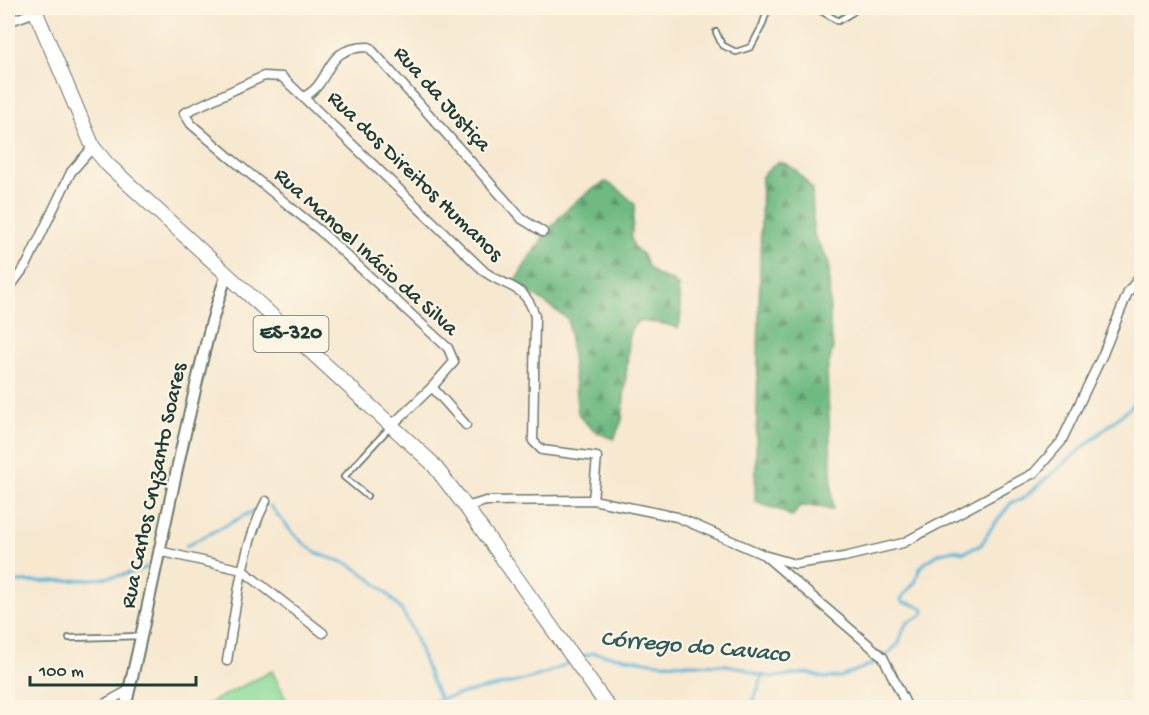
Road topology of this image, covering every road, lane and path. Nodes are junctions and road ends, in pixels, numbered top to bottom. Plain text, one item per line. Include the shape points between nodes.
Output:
1 (768, 8) edge
2 (816, 8) edge
3 (857, 8) edge
4 (35, 10) edge
5 (8, 22) edge
6 (717, 32) dead end
7 (303, 97) junction
8 (93, 147) junction
9 (543, 232) dead end
10 (227, 274) junction
11 (1142, 274) edge
12 (8, 290) edge
13 (432, 387) junction
14 (466, 424) dead end
15 (391, 426) junction
16 (367, 496) dead end
17 (593, 500) junction
18 (266, 501) dead end
19 (466, 507) junction
20 (159, 551) junction
21 (764, 555) junction
22 (242, 570) junction
23 (323, 633) dead end
24 (142, 636) junction
25 (69, 638) dead end
26 (227, 661) dead end
27 (129, 690) junction
28 (97, 708) edge
29 (125, 708) edge
30 (609, 708) edge
31 (908, 708) edge

1 - 6 lane via 751,46 736,52 722,45
2 - 3 lane via 838,21
4 - 5 street
4 - 8 main road, ES-320
7 - 9 street, Rua da Justiça via 313,92 336,56 353,47 369,46 522,219
7 - 13 street, Rua Manoel Inácio da Silva via 282,77 264,76 184,113 191,124 320,231 447,348 454,362
7 - 17 street, Rua dos Direitos Humanos via 484,272 518,289 530,301 535,316 533,441 542,450 597,457
8 - 10 main road, ES-320
8 - 12 street via 72,172 27,264
10 - 15 main road, ES-320
10 - 20 street, Rua Carlos Cryzanto Soares via 208,336
11 - 21 street via 1128,292 1061,442 1034,473 903,543 795,564
13 - 14 street
13 - 15 street, Rua Manoel Inácio da Silva
15 - 16 lane via 344,477
15 - 19 main road, ES-320 via 432,463
17 - 19 street via 486,501
17 - 21 street via 677,518
18 - 22 street via 254,524
19 - 30 main road, ES-320
20 - 22 street
20 - 24 street, Rua Carlos Cryzanto Soares
21 - 31 street via 884,657
22 - 23 street
22 - 26 street
24 - 25 lane
24 - 27 street, Rua Carlos Cryzanto Soares
27 - 28 street
27 - 29 street, Rua Carlos Cryzanto Soares

